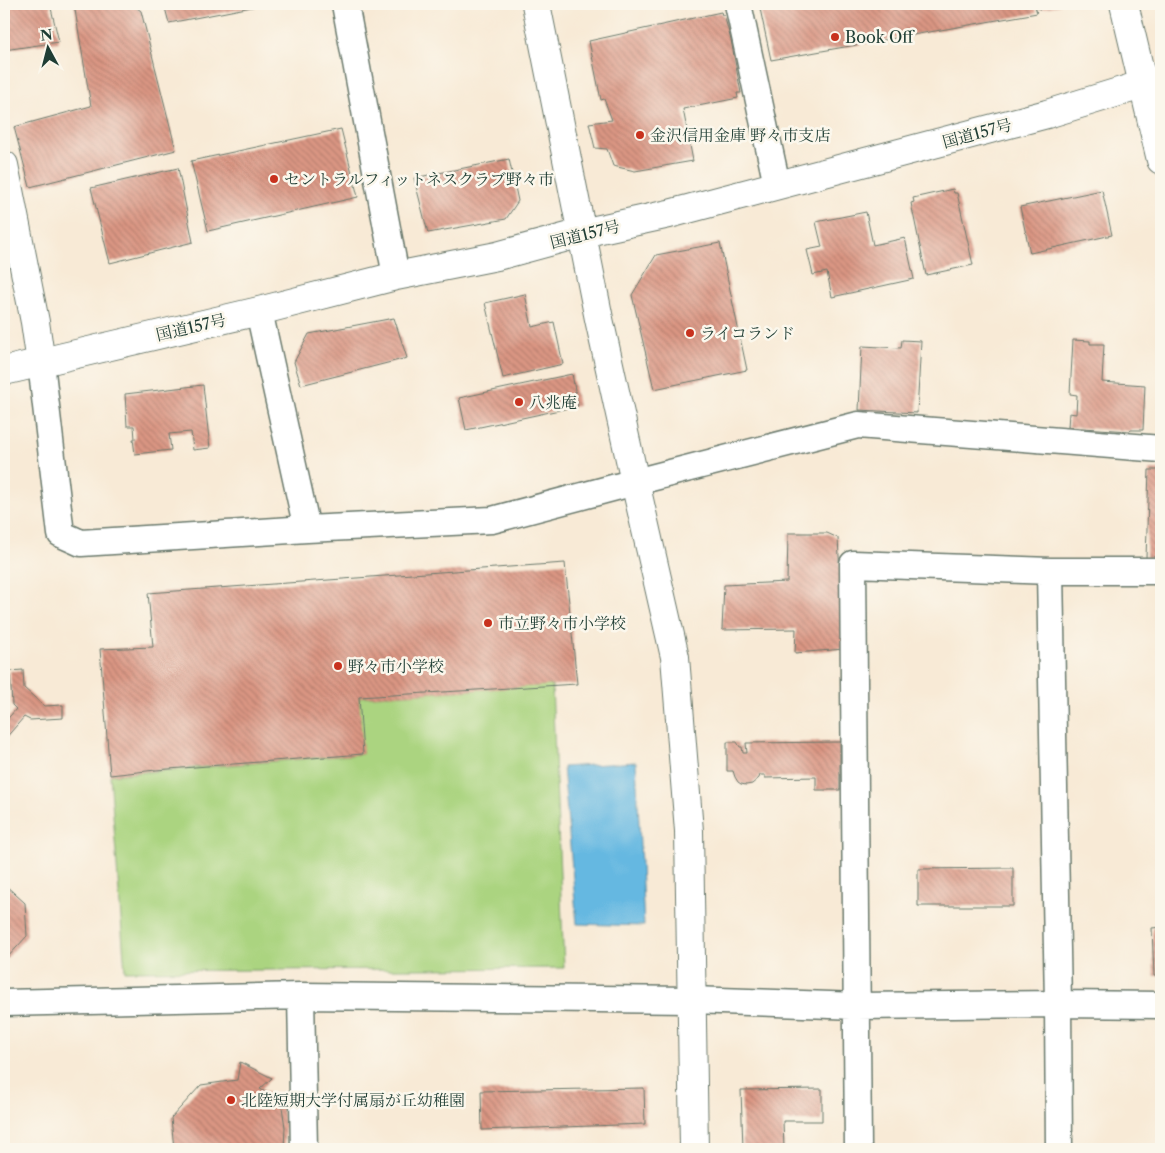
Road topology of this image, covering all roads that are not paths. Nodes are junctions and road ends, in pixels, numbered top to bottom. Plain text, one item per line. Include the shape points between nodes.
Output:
1 (345, 4) edge
2 (536, 4) edge
3 (738, 4) edge
4 (1124, 4) edge
5 (1152, 82) edge
6 (1161, 160) edge
7 (4, 165) edge
8 (777, 185) junction
9 (582, 234) junction
10 (396, 276) junction
11 (259, 311) junction
12 (41, 363) junction
13 (4, 371) edge
14 (1161, 449) edge
15 (635, 482) junction
16 (307, 529) junction
17 (1050, 571) junction
18 (1161, 572) edge
19 (301, 996) junction
20 (692, 1000) junction
21 (4, 1003) edge
22 (1058, 1004) junction
23 (1161, 1005) edge
24 (857, 1006) junction
25 (304, 1149) edge
26 (694, 1149) edge
27 (858, 1149) edge
28 (1058, 1149) edge

1 - 10 street
2 - 9 main road
3 - 8 street
4 - 5 main road
5 - 6 main road
5 - 8 main road, 国道157号 via 1047,114
7 - 12 main road
8 - 9 main road, 国道157号
9 - 10 main road, 国道157号 via 497,256
9 - 15 main road
10 - 11 main road, 国道157号
11 - 12 main road, 国道157号
11 - 16 street
12 - 13 main road, 国道157号
12 - 16 street via 61,534 81,543
14 - 15 street via 858,425
15 - 16 street via 492,520
15 - 20 main road via 675,657 689,831
17 - 18 street
17 - 22 street
17 - 24 street via 853,564
19 - 20 street
19 - 21 street
19 - 25 street
20 - 24 street
20 - 26 main road
22 - 23 street
22 - 24 street
22 - 28 street
24 - 27 street

